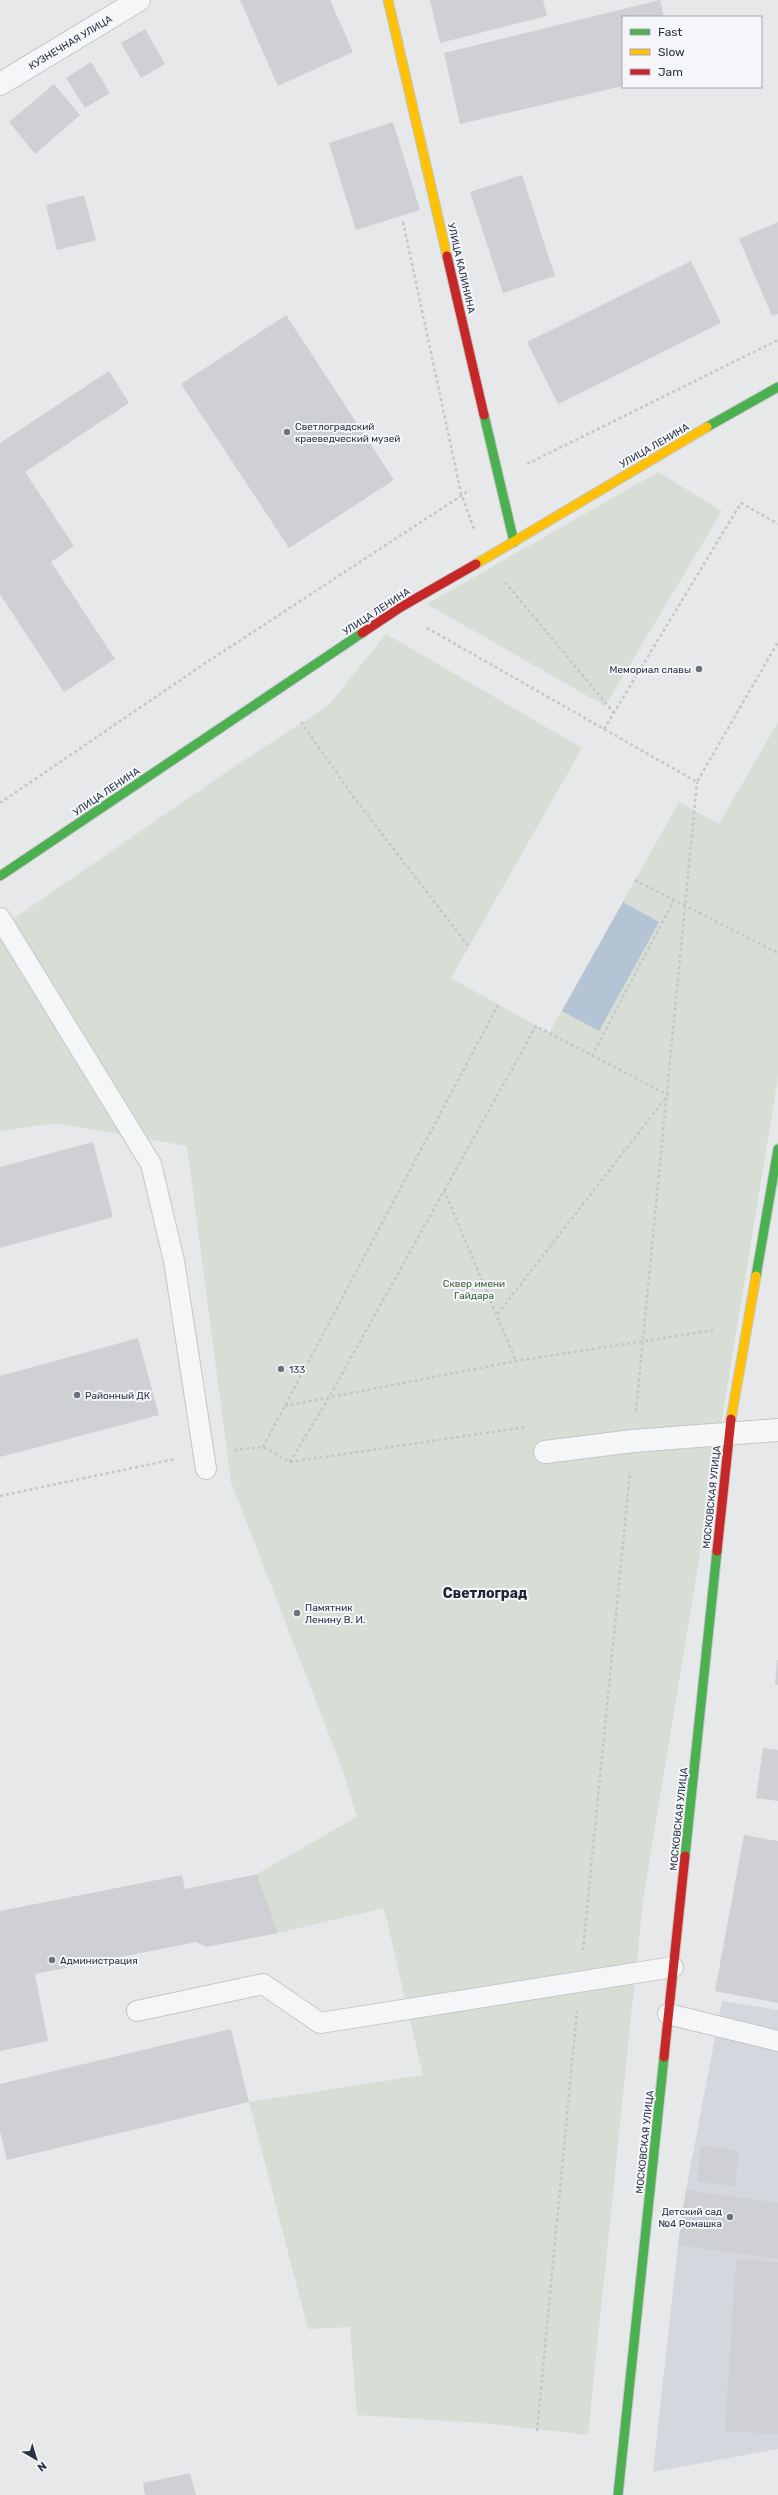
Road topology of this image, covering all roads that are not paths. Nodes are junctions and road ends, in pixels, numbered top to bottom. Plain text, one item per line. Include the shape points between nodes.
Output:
1 (139, 0) edge
2 (388, 0) edge
3 (0, 84) edge
4 (778, 387) edge
5 (514, 542) junction
6 (0, 876) edge
7 (0, 918) edge
8 (778, 1149) edge
9 (778, 1430) edge
10 (729, 1433) junction
11 (545, 1452) dead end
12 (204, 1461) road end
13 (673, 1967) junction
14 (137, 2011) dead end
15 (668, 2014) junction
16 (778, 2041) edge
17 (618, 2495) edge

1 - 3 street, КУЗНЕЧНАЯ УЛИЦА
2 - 5 street, УЛИЦА КАЛИНИНА
4 - 5 street, УЛИЦА ЛЕНИНА via 665,450
5 - 6 street, УЛИЦА ЛЕНИНА via 396,610
7 - 12 lane via 151,1164 174,1261
8 - 10 street, МОСКОВСКАЯ УЛИЦА
9 - 10 street
10 - 11 street
10 - 13 street, МОСКОВСКАЯ УЛИЦА
13 - 14 lane via 320,2023 262,1984
13 - 15 street, МОСКОВСКАЯ УЛИЦА
15 - 16 lane
15 - 17 street, МОСКОВСКАЯ УЛИЦА

